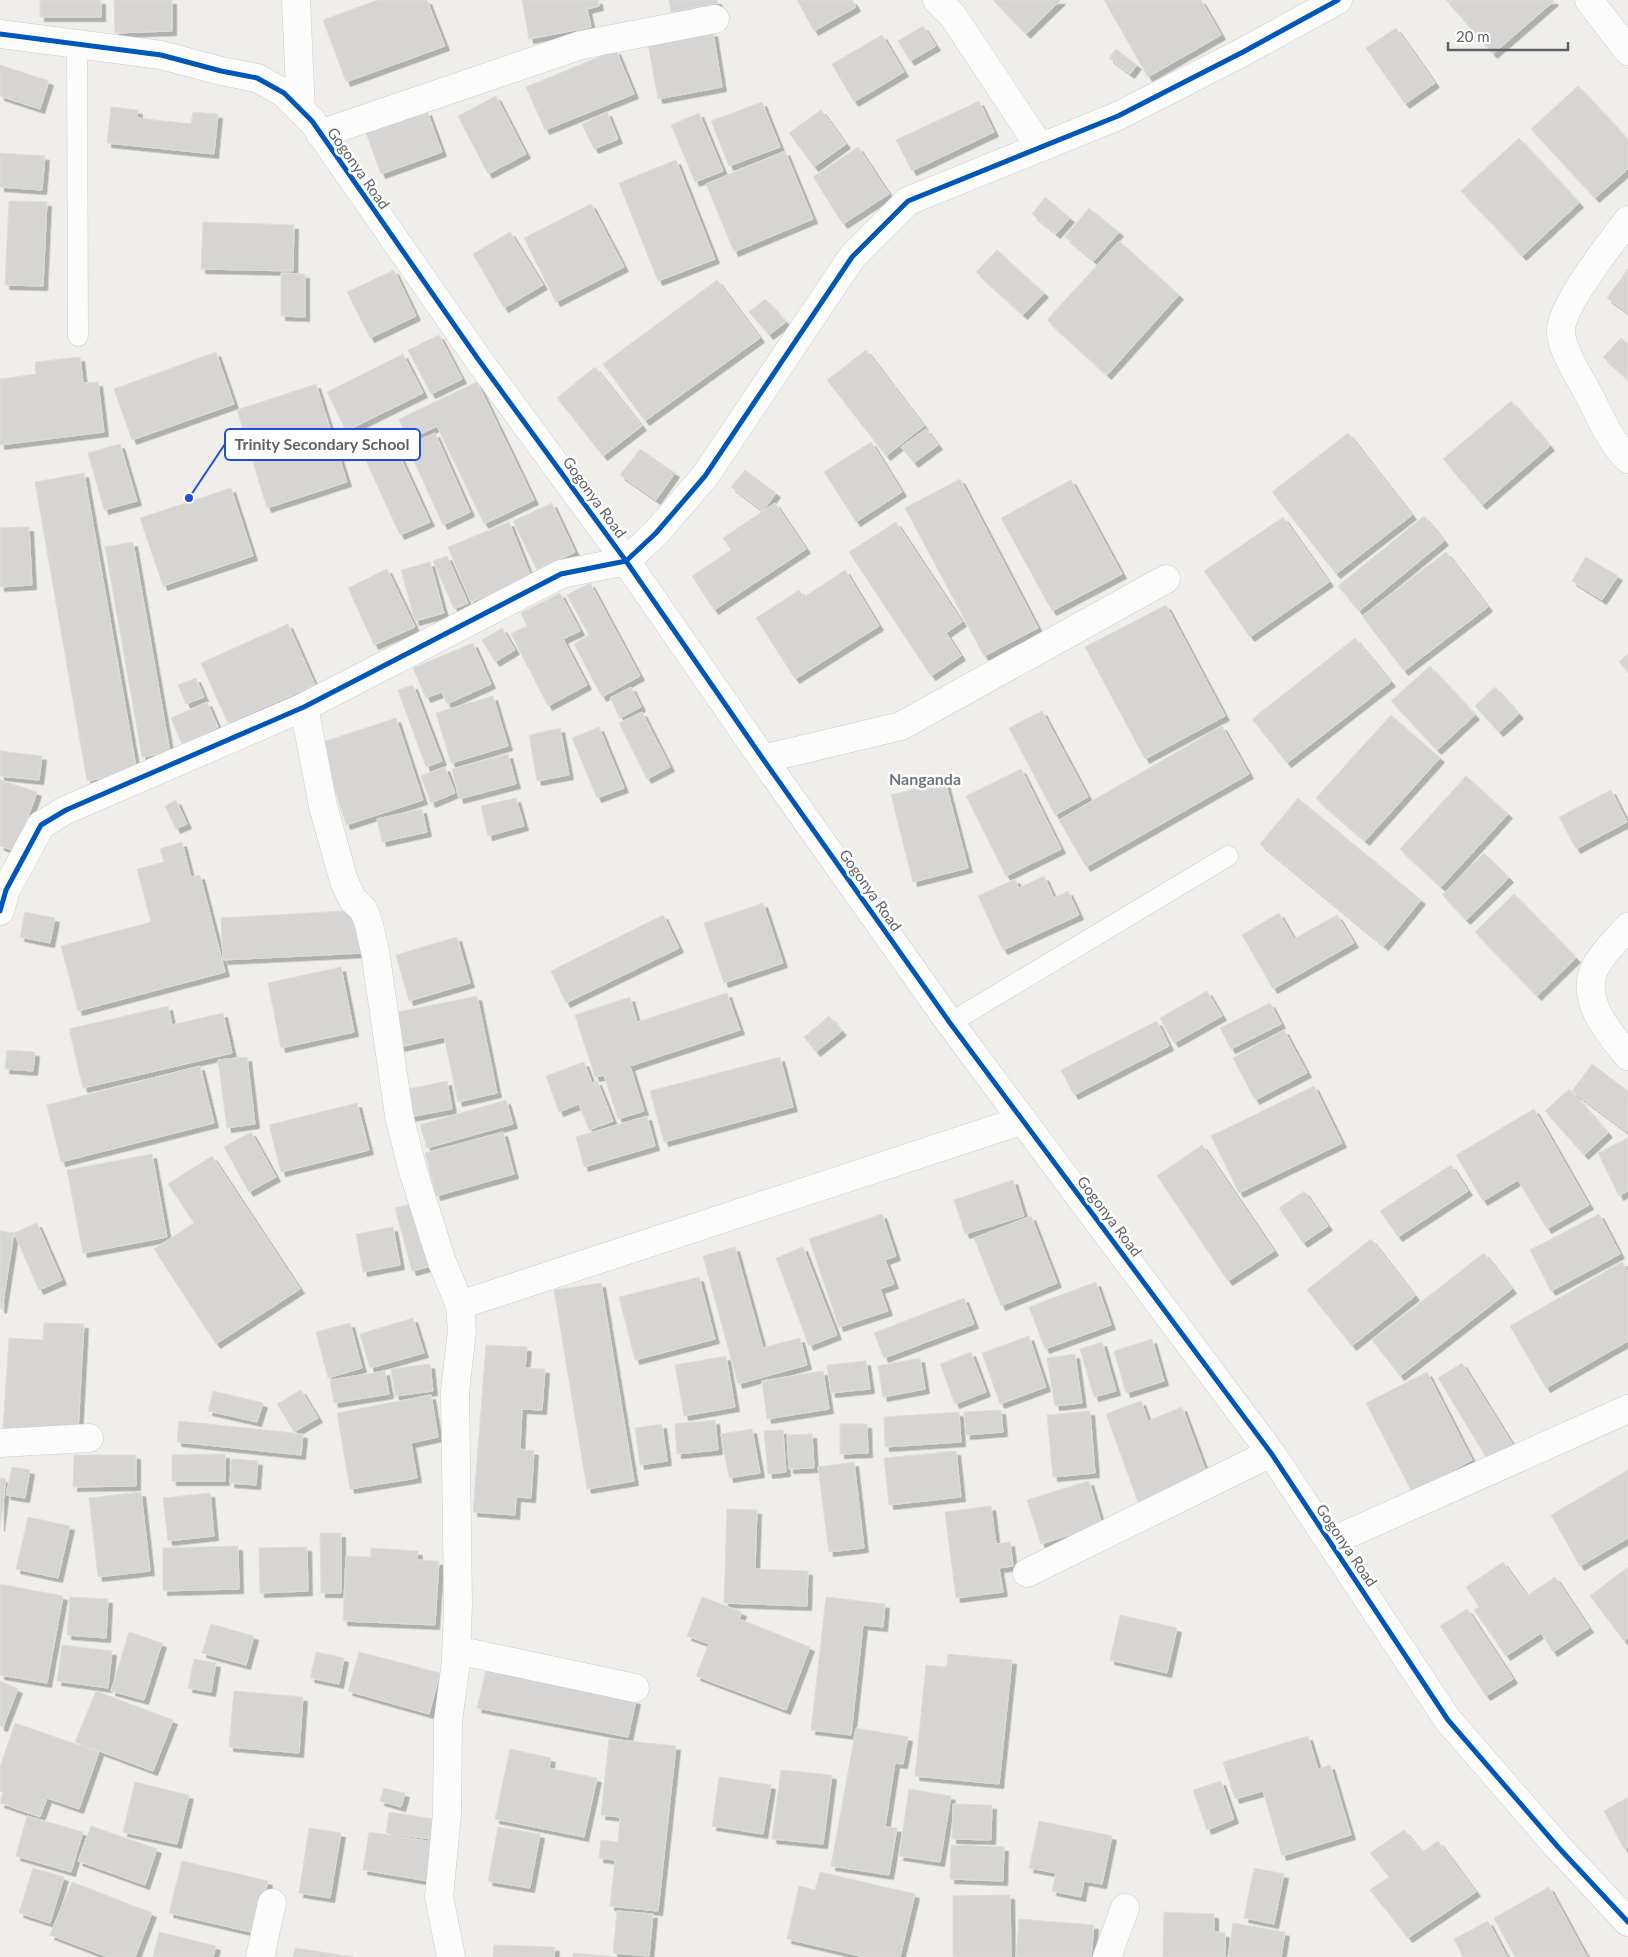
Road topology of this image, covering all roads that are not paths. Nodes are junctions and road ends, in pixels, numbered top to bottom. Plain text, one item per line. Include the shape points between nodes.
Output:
1 (296, 0) edge
2 (937, 0) edge
3 (1338, 0) edge
4 (1589, 0) edge
5 (715, 19) dead end
6 (0, 34) edge
7 (77, 44) junction
8 (1628, 51) edge
9 (301, 111) junction
10 (320, 134) junction
11 (1040, 147) junction
12 (1628, 220) edge
13 (78, 336) dead end
14 (1628, 460) edge
15 (626, 561) junction
16 (1166, 579) dead end
17 (304, 707) junction
18 (763, 758) junction
19 (1228, 856) dead end
20 (0, 911) edge
21 (1628, 927) edge
22 (950, 1023) junction
23 (1628, 1056) edge
24 (1023, 1120) junction
25 (460, 1305) junction
26 (1628, 1409) edge
27 (89, 1438) dead end
28 (0, 1442) edge
29 (1271, 1453) junction
30 (1330, 1542) junction
31 (1027, 1573) dead end
32 (456, 1650) junction
33 (635, 1688) dead end
34 (272, 1903) dead end
35 (1125, 1908) dead end
36 (1628, 1922) edge
37 (260, 1957) edge
38 (451, 1957) edge
39 (1107, 1957) edge

1 - 9 street
2 - 11 street via 953,16
3 - 11 street via 1118,116
4 - 8 street
5 - 10 street via 581,45
6 - 7 street, Gogonya Road
7 - 9 street, Gogonya Road via 160,55 257,78 284,93
7 - 13 lane
9 - 10 street, Gogonya Road
10 - 15 street, Gogonya Road via 478,359
11 - 15 street via 908,201 852,257 705,476 656,533
12 - 14 street via 1571,300 1561,322 1561,335 1569,355 1604,424
15 - 17 street via 561,574
15 - 18 street, Gogonya Road
16 - 18 street via 901,726
17 - 20 street via 66,810 41,825 6,890
17 - 25 street via 323,806 344,881 368,921 399,1115 413,1171 442,1262
18 - 22 street, Gogonya Road
19 - 22 lane
21 - 23 street via 1596,966 1590,984 1592,1000 1607,1030
22 - 24 street, Gogonya Road
24 - 25 street
24 - 29 street, Gogonya Road
25 - 32 street via 462,1332 455,1391
26 - 30 street
27 - 28 street
29 - 30 street, Gogonya Road
29 - 31 street
30 - 36 street, Gogonya Road via 1448,1720
32 - 33 street
32 - 38 street via 448,1721 447,1814 439,1897
34 - 37 street
35 - 39 street

